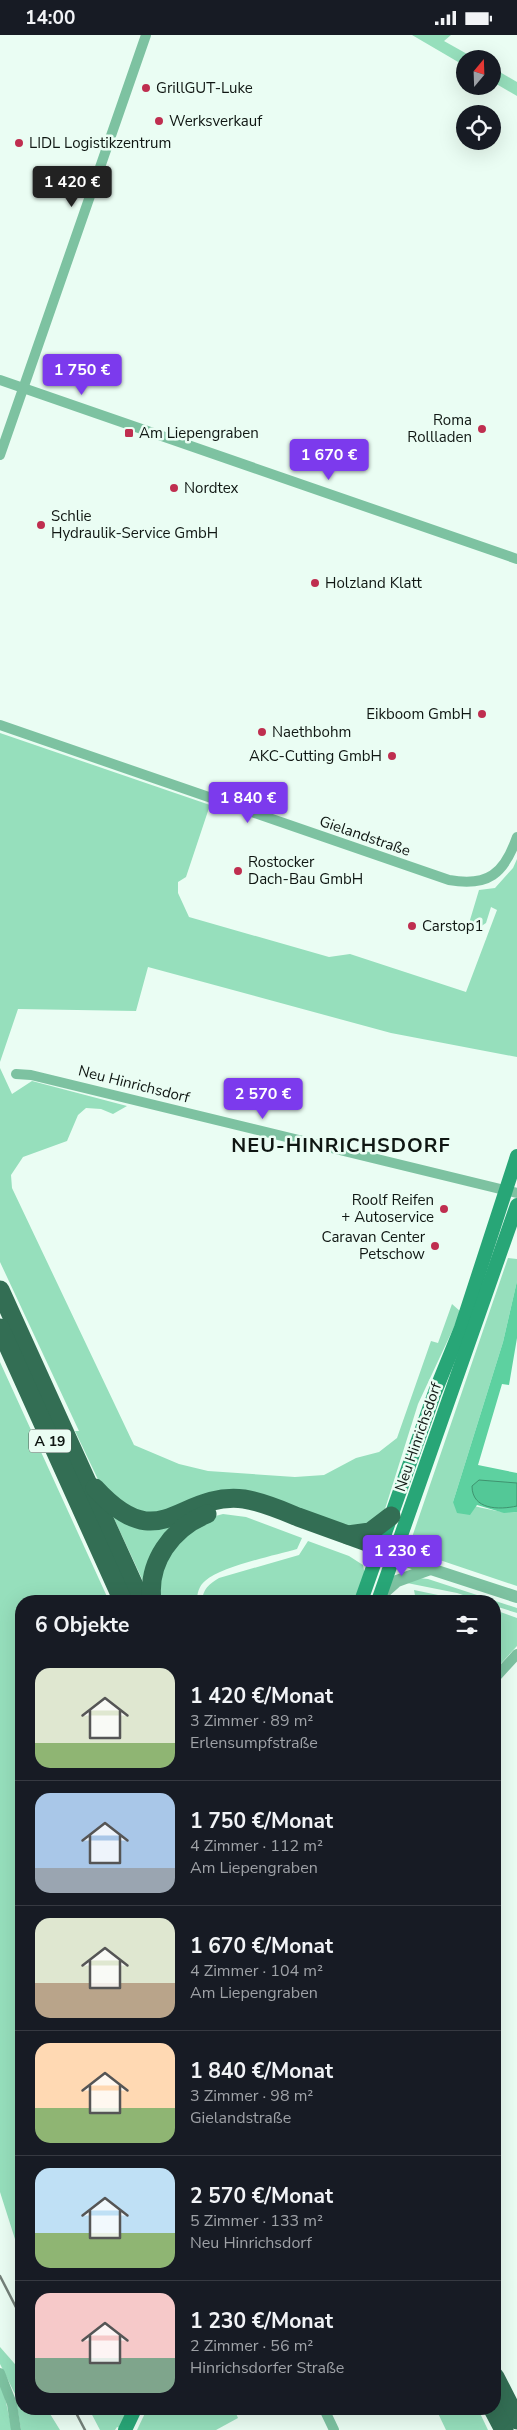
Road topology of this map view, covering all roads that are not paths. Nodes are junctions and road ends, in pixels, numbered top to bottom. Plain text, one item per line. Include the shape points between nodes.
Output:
1 (146, 35) edge
2 (0, 380) edge
3 (23, 389) junction
4 (0, 455) edge
5 (517, 559) edge
6 (0, 725) edge
7 (517, 837) edge
8 (16, 1074) dead end
9 (517, 1156) edge
10 (513, 1191) edge
11 (516, 1206) edge
12 (0, 1290) edge
13 (0, 1328) edge
14 (84, 1476) junction
15 (391, 1516) junction
16 (344, 1534) junction
17 (101, 1553) junction
18 (384, 1554) junction
19 (430, 1569) junction
20 (112, 1595) edge
21 (120, 1595) edge
22 (138, 1595) edge
23 (153, 1595) edge
24 (364, 1595) edge
25 (379, 1595) edge
26 (382, 1595) edge
27 (517, 1597) edge
28 (517, 1654) edge
29 (501, 1671) edge
30 (0, 2373) edge
31 (501, 2389) edge
32 (132, 2415) edge
33 (327, 2415) edge
34 (496, 2415) edge
35 (517, 2420) edge
36 (16, 2430) edge
37 (125, 2430) edge
38 (334, 2430) edge
39 (504, 2430) edge

1 - 3 street
2 - 3 street
3 - 4 street
3 - 5 street
6 - 7 street, Gielandstraße via 449,881 473,883 495,874 510,856
8 - 10 street, Neu Hinrichsdorf
9 - 10 main road, Neu Hinrichsdorf via 512,1172
10 - 11 main road
10 - 15 main road, Neu Hinrichsdorf
11 - 18 main road, Neu Hinrichsdorf
12 - 14 highway, A 19
13 - 17 highway, A 19
14 - 16 highway via 116,1509 141,1520 161,1520 213,1502 242,1499
14 - 22 highway, A 19
15 - 16 highway via 370,1532
15 - 18 main road, Neu Hinrichsdorf
16 - 18 highway
17 - 20 highway
17 - 21 highway, A 19
18 - 19 street
18 - 23 highway via 256,1514 221,1511 188,1524 167,1544 155,1569
18 - 24 main road
18 - 25 main road
19 - 26 street via 397,1581
19 - 27 street
28 - 29 street
30 - 36 street via 9,2394
31 - 35 highway
32 - 37 main road
33 - 38 street
34 - 39 highway

